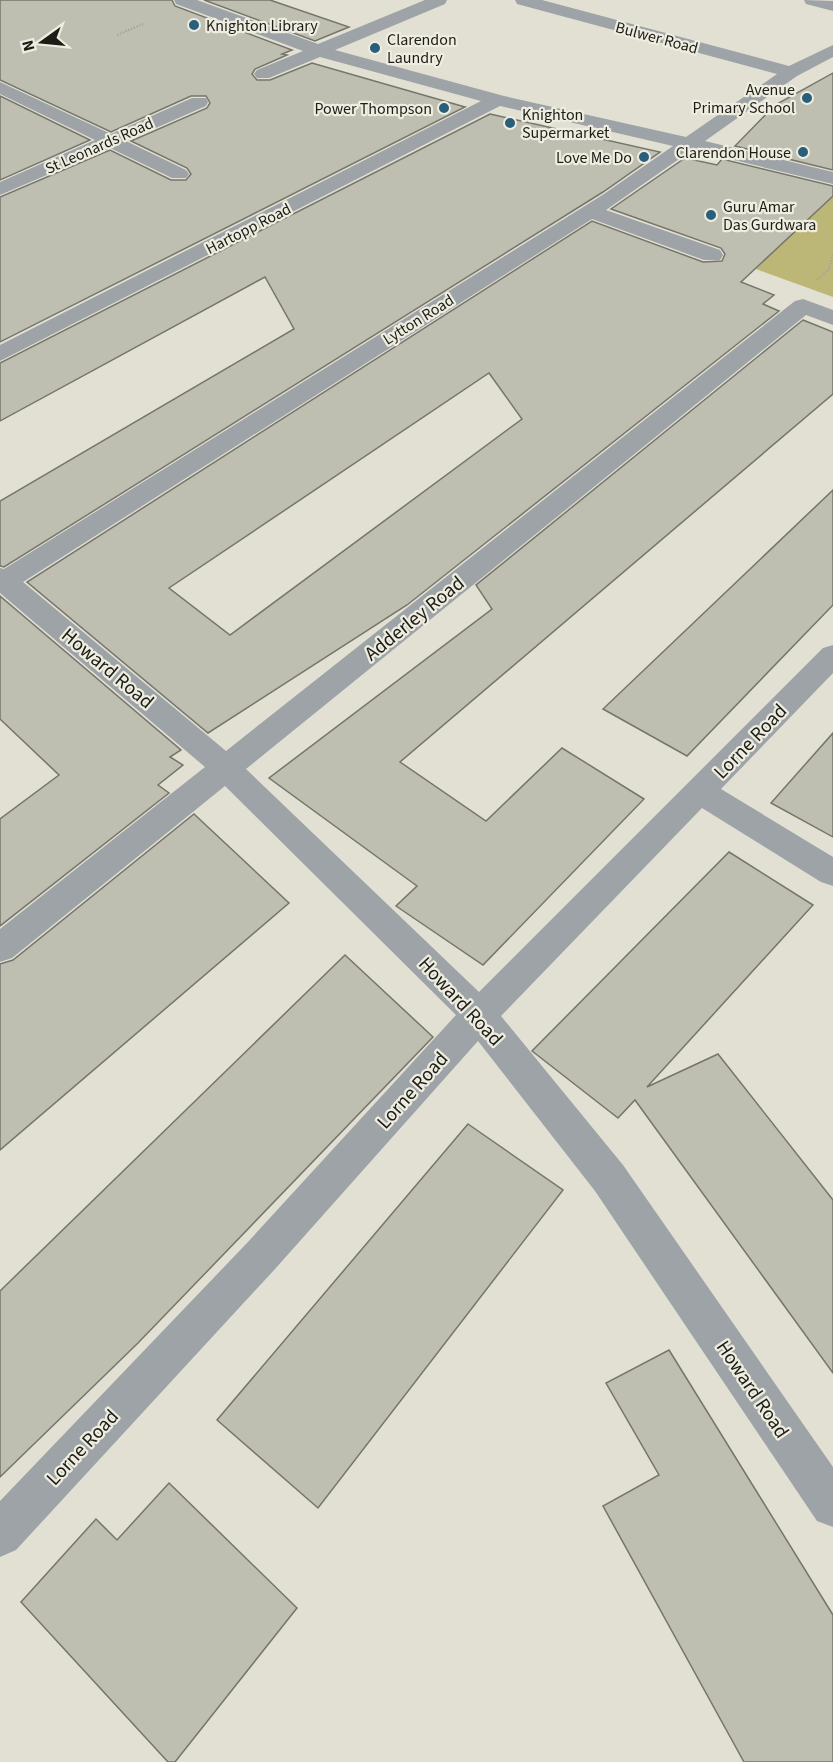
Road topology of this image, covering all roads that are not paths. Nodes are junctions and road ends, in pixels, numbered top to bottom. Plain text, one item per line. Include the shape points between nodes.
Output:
1 (182, 0) edge
2 (439, 0) edge
3 (523, 0) edge
4 (812, 0) edge
5 (833, 6) edge
6 (317, 50) junction
7 (833, 50) edge
8 (262, 74) dead end
9 (784, 77) junction
10 (0, 87) edge
11 (496, 101) junction
12 (199, 102) dead end
13 (109, 141) junction
14 (687, 143) junction
15 (179, 174) dead end
16 (833, 177) edge
17 (0, 189) edge
18 (590, 211) junction
19 (711, 255) dead end
20 (833, 318) edge
21 (0, 354) edge
22 (2, 581) edge
23 (833, 654) edge
24 (226, 768) junction
25 (700, 791) junction
26 (833, 873) edge
27 (0, 948) edge
28 (479, 1015) junction
29 (833, 1505) edge
30 (0, 1534) edge

1 - 6 street
2 - 6 street
3 - 9 street, Bulwer Road
4 - 5 street
6 - 8 street
6 - 11 street
7 - 9 street, Lytton Road
9 - 14 street, Lytton Road
10 - 13 street
11 - 14 street
11 - 21 street, Hartopp Road
12 - 13 street, St Leonards Road
13 - 15 street
13 - 17 street, St Leonards Road
14 - 16 street
14 - 18 street, Lytton Road
18 - 19 street
18 - 22 street, Lytton Road
20 - 24 street, Adderley Road via 803,306
22 - 24 street, Howard Road
23 - 25 street, Lorne Road
24 - 27 street, Adderley Road
24 - 28 street, Howard Road
25 - 26 street
25 - 28 street, Lorne Road
28 - 29 street, Howard Road via 609,1178
28 - 30 street, Lorne Road via 261,1256

